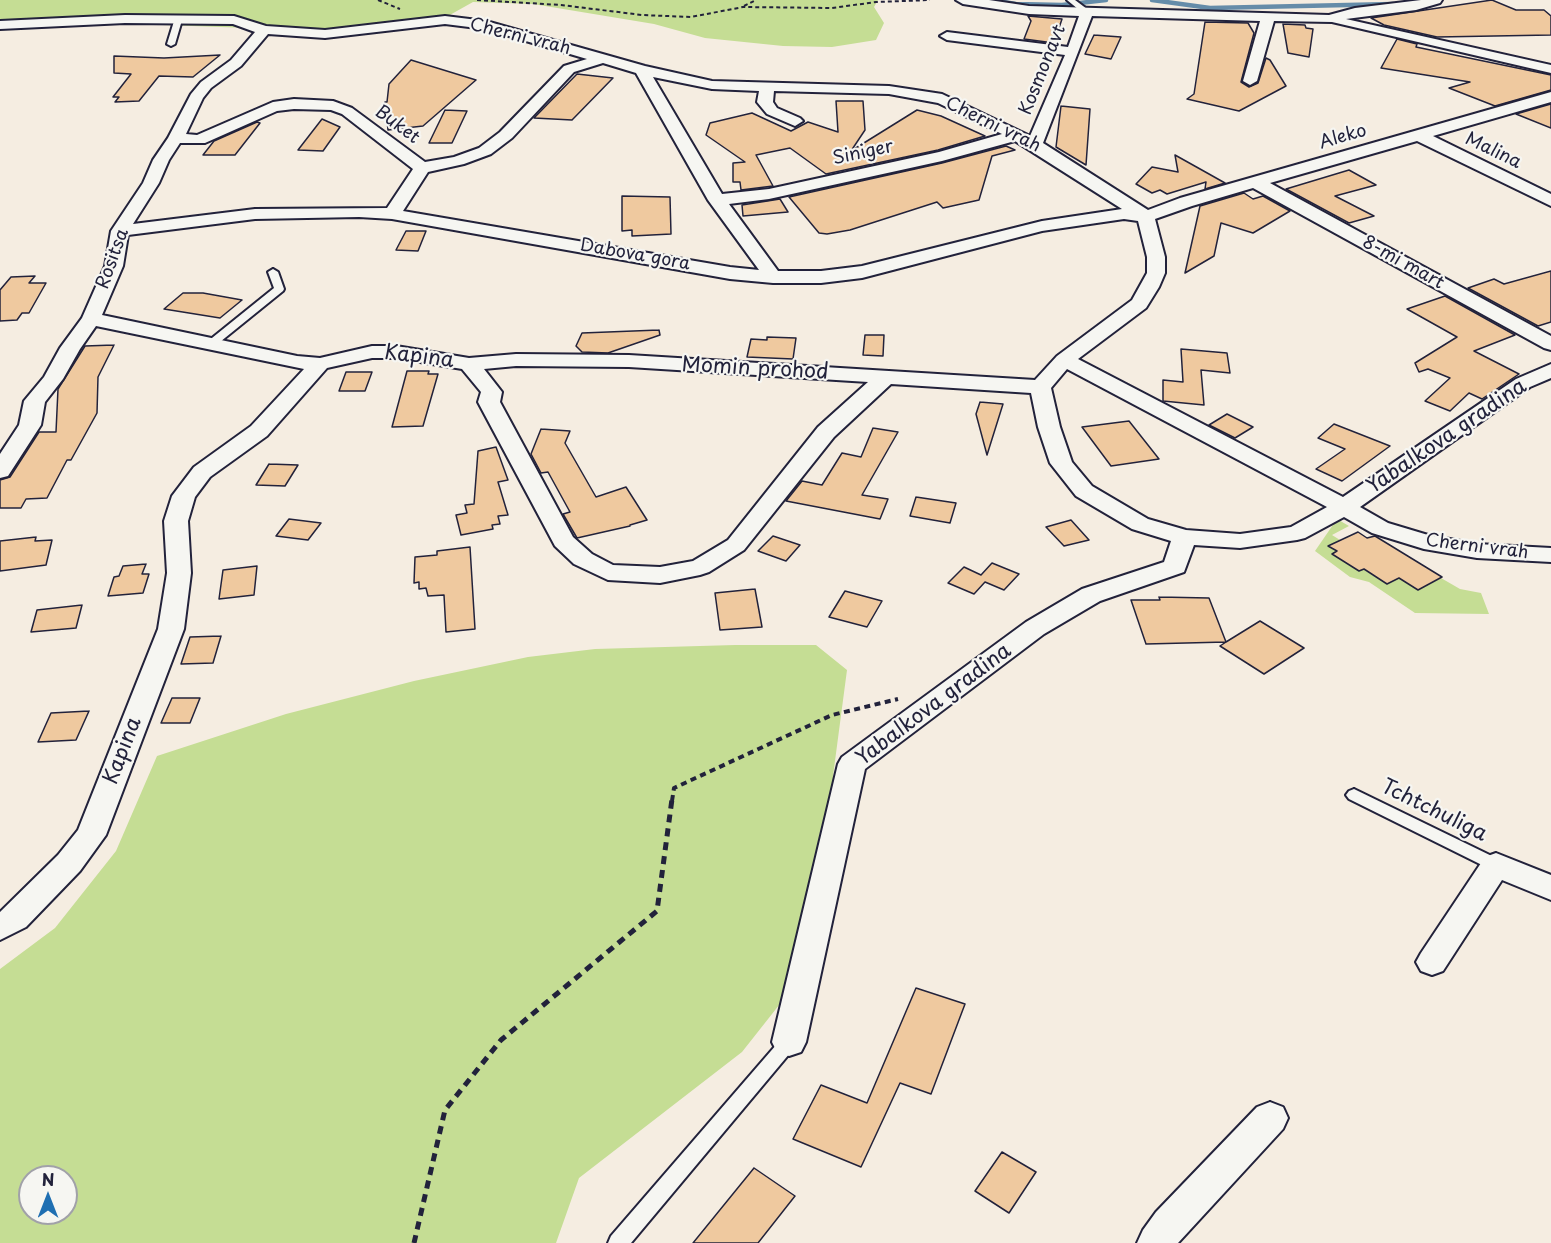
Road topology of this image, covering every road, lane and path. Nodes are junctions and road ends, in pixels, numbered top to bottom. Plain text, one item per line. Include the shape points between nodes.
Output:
1 (477, 0) edge
2 (756, 0) edge
3 (930, 0) edge
4 (963, 0) edge
5 (1071, 0) edge
6 (1435, 0) edge
7 (743, 7) junction
8 (1083, 9) junction
9 (1269, 17) junction
10 (1329, 19) junction
11 (178, 20) junction
12 (0, 25) edge
13 (264, 30) junction
14 (947, 36) dead end
15 (171, 44) dead end
16 (1073, 52) junction
17 (601, 59) junction
18 (1551, 69) edge
19 (642, 70) junction
20 (1250, 81) dead end
21 (767, 87) junction
22 (1551, 97) edge
23 (795, 121) dead end
24 (1418, 135) junction
25 (1014, 136) junction
26 (176, 138) junction
27 (1034, 144) junction
28 (422, 168) junction
29 (1255, 182) junction
30 (717, 200) junction
31 (1551, 201) edge
32 (392, 214) junction
33 (1146, 217) junction
34 (120, 231) junction
35 (273, 272) dead end
36 (773, 277) junction
37 (91, 319) junction
38 (211, 344) junction
39 (1551, 344) edge
40 (1064, 360) junction
41 (320, 364) junction
42 (469, 364) junction
43 (1551, 370) edge
44 (886, 377) junction
45 (1040, 387) junction
46 (0, 471) edge
47 (1344, 507) junction
48 (1184, 537) junction
49 (1551, 555) edge
50 (901, 698) dead end
51 (1354, 795) dead end
52 (1496, 865) junction
53 (1551, 888) edge
54 (0, 927) edge
55 (1432, 962) dead end
56 (789, 1042) joint
57 (1270, 1118) dead end
58 (414, 1243) edge
59 (618, 1243) edge
60 (1156, 1243) edge

1 - 7 path via 666,17 691,17
2 - 7 path
3 - 7 path via 832,8
4 - 8 street via 1029,10
5 - 8 lane
6 - 10 street
8 - 9 street
8 - 16 street, Kosmonavt
9 - 10 street
9 - 20 street
10 - 18 street
11 - 12 street, Cherni vrah
11 - 13 street, Cherni vrah via 234,20
11 - 15 lane
13 - 17 street, Cherni vrah via 325,34 445,20 486,25
13 - 26 street, Rositsa via 236,63 196,97
14 - 16 street
16 - 27 street, Kosmonavt
17 - 19 street, Cherni vrah
17 - 28 street, Buket via 570,69 506,135 485,151
19 - 21 street, Cherni vrah via 712,85
19 - 30 street
21 - 23 street via 765,102 772,111
21 - 25 street, Cherni vrah via 916,93 942,99
22 - 24 street, Aleko
24 - 29 street, Aleko
24 - 31 street, Malina
25 - 27 street, Cherni vrah
25 - 30 street, Siniger via 769,194
26 - 28 street, Buket via 199,140 273,107 333,106 347,111
26 - 34 street, Rositsa
27 - 33 street, Cherni vrah
28 - 32 street
29 - 33 street, Aleko
29 - 39 street, 8-mi mart
30 - 36 street
32 - 34 street, Dabova gora via 255,214
32 - 36 street, Dabova gora via 730,273
33 - 36 street, Dabova gora via 1124,214 1042,226 862,272
33 - 40 street via 1156,257 1156,273 1150,287 1139,304
34 - 37 street, Rositsa via 114,266
35 - 38 lane via 279,289
37 - 38 street
37 - 46 street, Rositsa via 53,380 35,401 30,425
38 - 41 street
40 - 45 street
40 - 47 street, Cherni vrah
41 - 42 street, Kapina via 372,352 396,352
41 - 54 street, Kapina via 259,430 202,472 184,496 176,521 179,573 171,629 91,836 15,918
42 - 44 street, Momin prohod via 516,360 629,361
42 - 44 street, Kapina via 492,392 489,402 563,541 583,559 608,572 660,575 700,567 736,545 826,432
43 - 47 street, Yabalkova gradina via 1523,383
44 - 45 street, Momin prohod
45 - 48 street via 1058,454 1084,491 1140,524
47 - 48 street via 1297,533 1240,541
47 - 49 street, Cherni vrah via 1380,528 1424,542 1477,551
48 - 56 street, Yabalkova gradina via 1175,567 1091,595 1035,628 852,764
50 - 58 path via 832,715 674,788 657,911 501,1040 445,1110
51 - 52 lane, Tchtchuliga
52 - 53 street
52 - 55 street
56 - 59 lane
57 - 60 street

